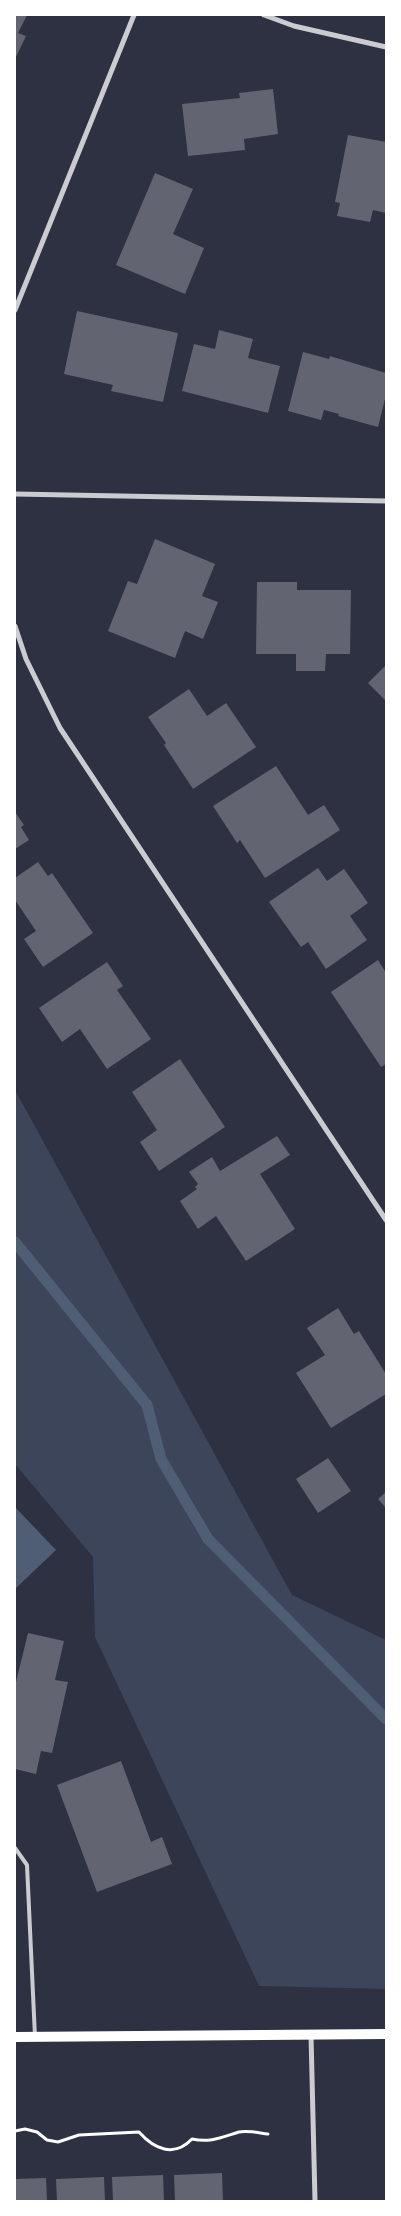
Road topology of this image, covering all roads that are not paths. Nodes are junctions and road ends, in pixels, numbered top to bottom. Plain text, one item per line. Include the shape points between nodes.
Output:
1 (134, 15) edge
2 (264, 15) edge
3 (386, 47) edge
4 (15, 310) edge
5 (15, 494) edge
6 (386, 501) edge
7 (15, 626) edge
8 (386, 1220) edge
9 (15, 1848) edge
10 (386, 2034) edge
11 (311, 2035) junction
12 (15, 2037) edge
13 (35, 2037) junction
14 (315, 2201) edge

1 - 4 street
2 - 3 street via 294,26
5 - 6 street
7 - 8 street via 26,659 60,728
9 - 13 lane via 27,1865
10 - 11 main road
11 - 13 main road
11 - 14 street
12 - 13 main road

